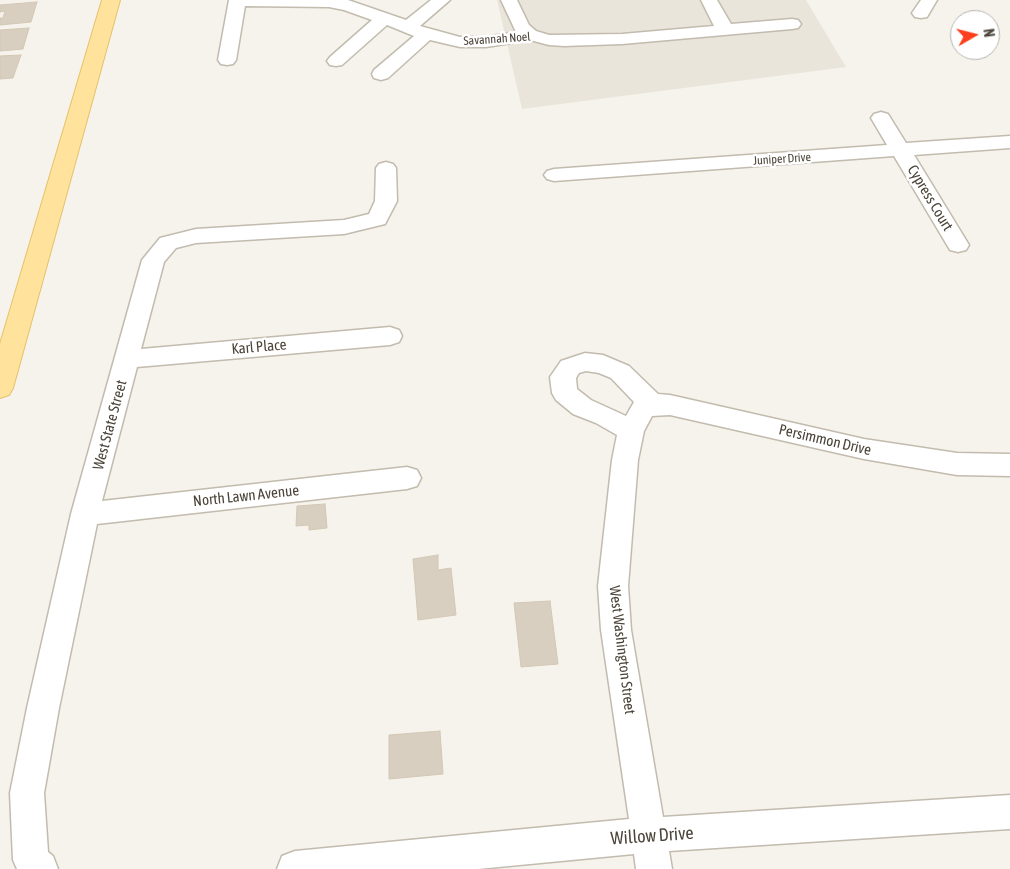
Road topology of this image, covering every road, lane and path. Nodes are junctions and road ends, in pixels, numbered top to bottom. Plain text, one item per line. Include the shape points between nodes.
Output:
1 (111, 0) edge
2 (237, 0) edge
3 (442, 0) edge
4 (509, 0) edge
5 (708, 0) edge
6 (384, 19) junction
7 (792, 24) dead end
8 (408, 27) junction
9 (725, 29) junction
10 (426, 34) junction
11 (530, 35) junction
12 (227, 60) dead end
13 (336, 61) dead end
14 (381, 74) dead end
15 (881, 118) dead end
16 (1010, 142) edge
17 (901, 151) junction
18 (386, 168) dead end
19 (554, 175) dead end
20 (958, 246) dead end
21 (390, 336) dead end
22 (128, 360) junction
23 (0, 388) edge
24 (642, 415) joint
25 (1010, 465) edge
26 (406, 478) dead end
27 (85, 514) junction
28 (1010, 812) edge
29 (648, 835) junction
30 (40, 869) edge
31 (295, 869) edge
32 (654, 869) edge

1 - 23 main road
2 - 6 street, Savannah Noel via 328,2 348,5
2 - 12 street
3 - 8 street
4 - 11 street via 521,27
5 - 9 street
6 - 8 street, Savannah Noel
6 - 13 street
7 - 9 street, Savannah Noel
8 - 10 street, Savannah Noel
9 - 11 street, Savannah Noel via 564,41
10 - 11 street, Savannah Noel via 460,42 486,42
10 - 14 street
15 - 17 street
16 - 17 street, Juniper Drive
17 - 19 street, Juniper Drive
17 - 20 street, Cypress Court
18 - 22 street, West State Street via 386,201 377,219 344,227 196,236 168,243 153,260
21 - 22 street, Karl Place
22 - 27 street, West State Street
24 - 25 street, Persimmon Drive via 670,405 864,450 957,464
24 - 29 street, West Washington Street via 625,460 613,586 616,630
26 - 27 street, North Lawn Avenue
27 - 30 street, West State Street via 27,793 31,860
28 - 29 street, Willow Drive
29 - 31 street, Willow Drive
29 - 32 street, West Washington Street

